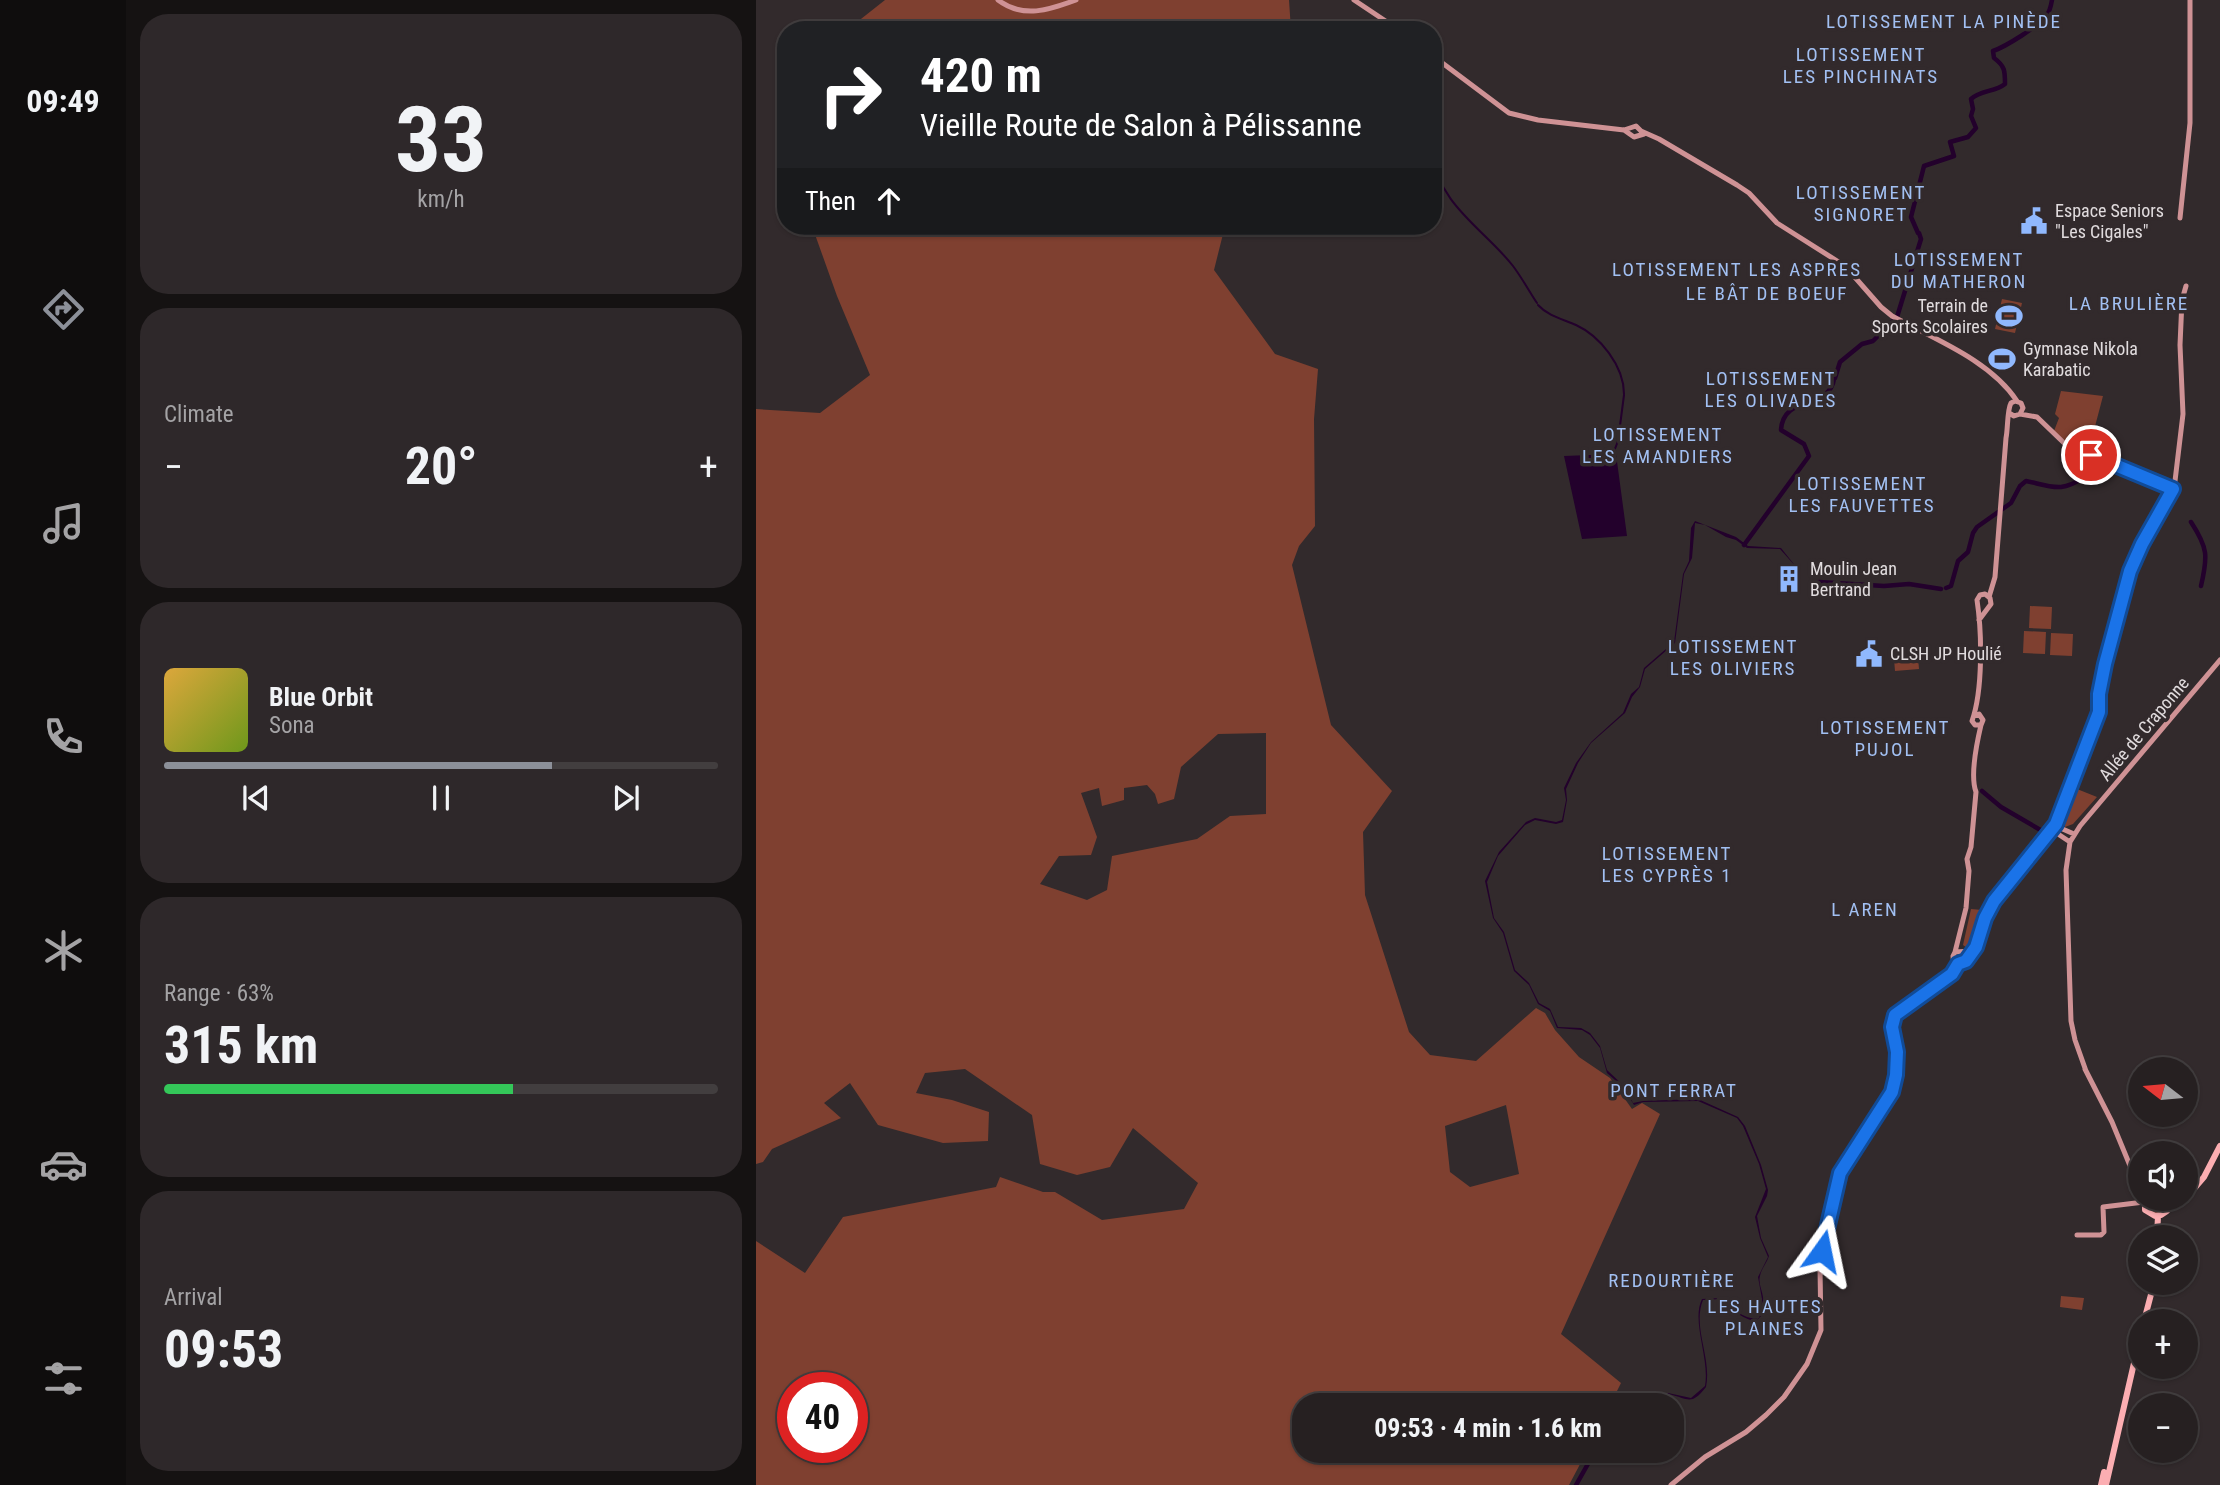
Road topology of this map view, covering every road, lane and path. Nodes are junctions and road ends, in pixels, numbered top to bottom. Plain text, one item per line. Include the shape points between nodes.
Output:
1 (998, 0) edge
2 (1076, 0) edge
3 (1353, 0) edge
4 (2190, 0) edge
5 (1385, 21) edge
6 (1442, 63) edge
7 (2181, 190) junction
8 (2180, 218) junction
9 (2181, 227) dead end
10 (2186, 286) dead end
11 (2014, 402) junction
12 (2017, 413) junction
13 (2173, 489) junction
14 (1987, 596) junction
15 (1978, 605) junction
16 (1987, 608) junction
17 (1979, 620) junction
18 (2220, 660) edge
19 (1976, 715) junction
20 (1978, 726) junction
21 (2053, 828) junction
22 (2074, 834) junction
23 (2070, 842) junction
24 (1961, 951) junction
25 (1957, 963) junction
26 (2220, 1146) edge
27 (2128, 1160) edge
28 (2198, 1184) edge
29 (2128, 1203) edge
30 (2147, 1211) edge
31 (2165, 1211) edge
32 (2155, 1216) junction
33 (2156, 1225) edge
34 (2077, 1236) dead end
35 (2130, 1379) edge
36 (1671, 1485) edge
37 (2103, 1485) edge

1 - 2 street via 1016,9 1040,12
3 - 5 street
4 - 7 street via 2190,123
6 - 11 street via 1509,113 1631,131 1634,137 1647,134 1737,184 1777,223 1845,266 1892,316 1987,368 2004,383
7 - 8 street
7 - 8 street
8 - 9 street
10 - 13 street via 2180,345 2183,414
11 - 12 street
11 - 12 street via 2008,409
12 - 13 street via 2037,417 2064,443
12 - 14 street via 2008,427 1995,577
13 - 21 street via 2136,557 2105,664 2100,706
14 - 15 street via 1977,598
14 - 16 street via 1991,604
15 - 16 street
15 - 17 street
16 - 17 street
17 - 19 street
18 - 22 street, Allée de Craponne
19 - 20 street via 1972,721
19 - 20 street via 1983,720
20 - 24 street
21 - 22 street
21 - 23 street
21 - 24 street via 1989,909 1973,951
22 - 23 street, Allée de Craponne
23 - 27 street, Allée de Craponne via 2066,870 2071,1037
24 - 25 street via 1953,956
24 - 25 street via 1964,963
25 - 36 street via 1931,990 1902,1007 1892,1021 1897,1052 1892,1092 1848,1159 1835,1188 1820,1268 1821,1330 1807,1364 1766,1415
26 - 28 main road
29 - 34 street via 2103,1207 2104,1232 2098,1236
30 - 32 main road
31 - 32 main road
32 - 33 main road
35 - 37 main road

